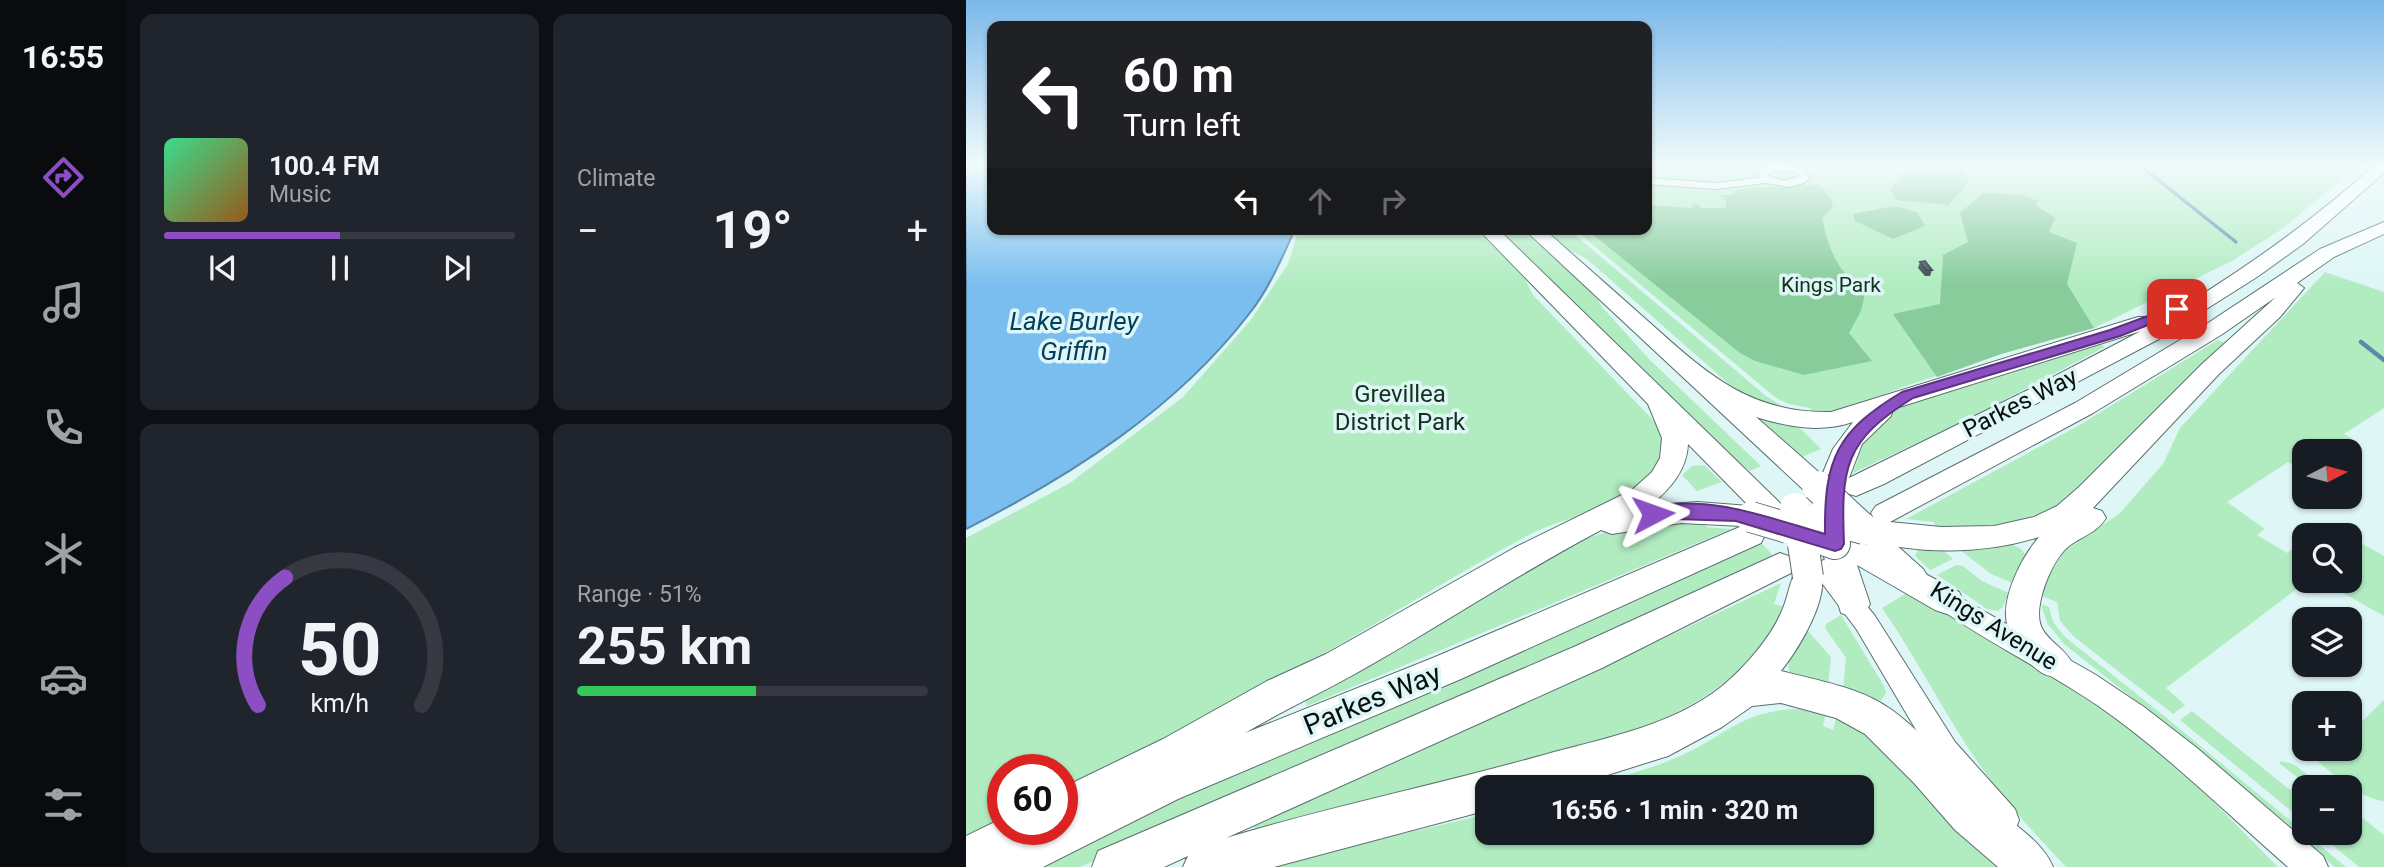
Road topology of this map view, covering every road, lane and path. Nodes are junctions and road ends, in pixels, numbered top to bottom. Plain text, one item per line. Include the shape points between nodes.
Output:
1 (2338, 204) edge
2 (2384, 227) edge
3 (1493, 235) edge
4 (1540, 235) edge
5 (2311, 264) junction
6 (2221, 290) junction
7 (1705, 383) junction
8 (1907, 395) junction
9 (1660, 402) junction
10 (2105, 478) junction
11 (1820, 526) junction
12 (1563, 536) junction
13 (1947, 601) joint
14 (1853, 604) joint
15 (2054, 663) junction
16 (1736, 695) junction
17 (1543, 775) edge
18 (1475, 793) edge
19 (1078, 802) edge
20 (994, 845) edge
21 (966, 859) edge
22 (2310, 866) edge
23 (996, 867) edge
24 (1114, 867) edge
25 (1205, 867) edge
26 (2031, 867) edge
27 (2047, 867) edge

1 - 6 main road, Parkes Way
2 - 5 main road, Parkes Way
3 - 9 main road
4 - 7 main road
5 - 10 main road via 2282,302
5 - 11 main road, Parkes Way via 2084,408
6 - 8 main road via 2122,331
6 - 11 main road, Parkes Way
7 - 8 main road via 1761,411 1807,421 1843,418
7 - 11 main road via 1778,451
8 - 11 main road via 1859,430 1841,457
9 - 11 main road via 1738,479
9 - 12 main road via 1676,446 1673,463 1663,478 1634,501
10 - 11 main road via 2070,511 2033,528 2000,535 1937,539
10 - 15 main road via 2095,513 2044,552 2022,608 2025,629
11 - 12 main road via 1709,512 1653,514
11 - 13 main road
11 - 14 main road
11 - 16 main road via 1802,602 1785,640
11 - 23 main road, Parkes Way via 1471,659 1164,785
11 - 24 main road, Parkes Way via 1590,657
12 - 19 main road via 1339,665
13 - 15 street, Kings Avenue
14 - 27 street via 1945,752
15 - 22 street, Kings Avenue via 2150,728
16 - 17 main road via 1709,715 1654,743
16 - 26 main road via 1781,687 1845,704 1870,717 1899,740 1970,815
18 - 25 main road
20 - 21 main road

